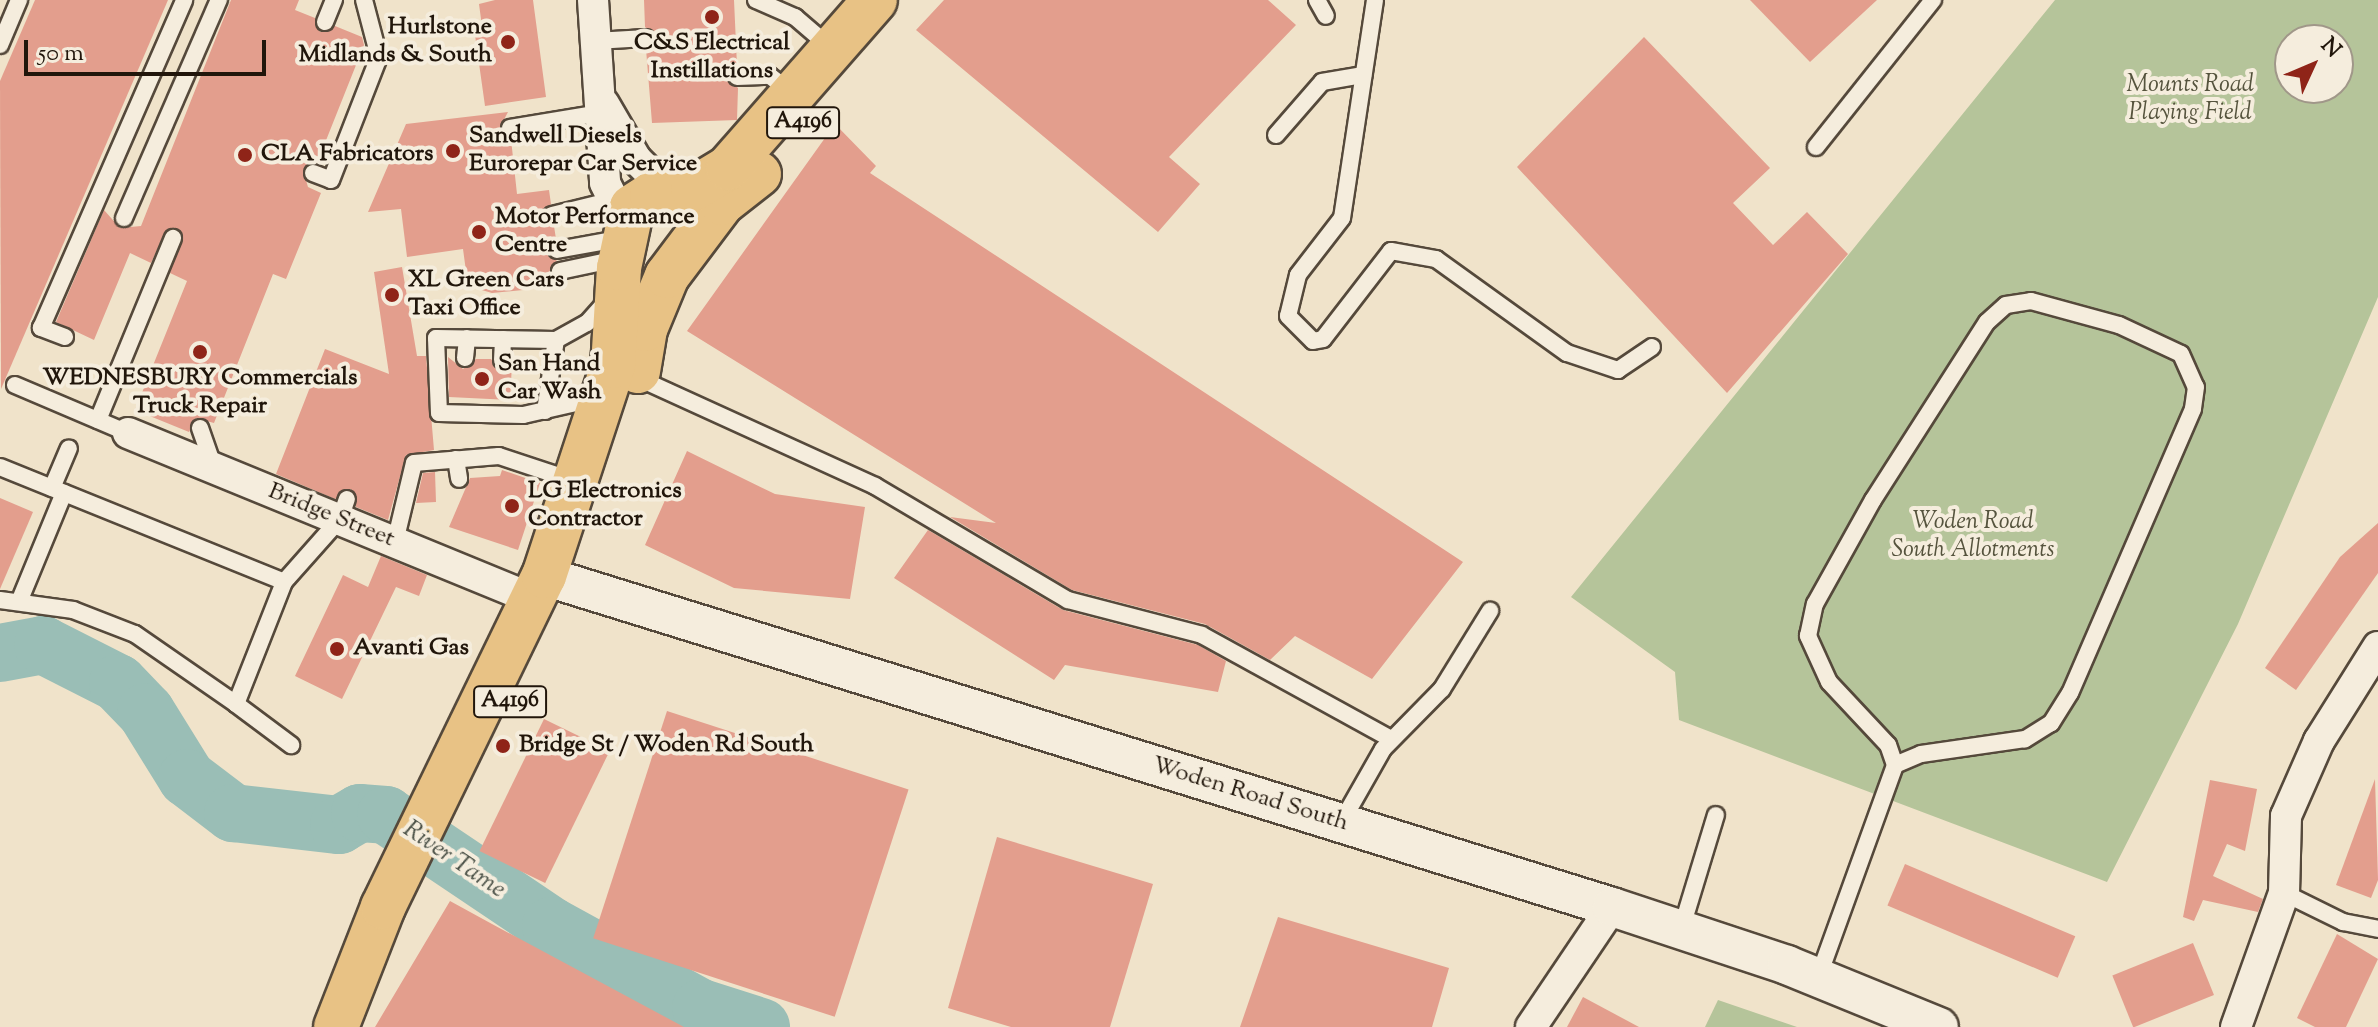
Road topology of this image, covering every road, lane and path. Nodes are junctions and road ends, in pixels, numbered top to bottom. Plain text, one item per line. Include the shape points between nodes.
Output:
1 (19, 0) edge
2 (184, 0) edge
3 (219, 0) edge
4 (334, 0) edge
5 (364, 0) edge
6 (593, 0) edge
7 (756, 0) edge
8 (779, 0) edge
9 (875, 0) edge
10 (908, 0) edge
11 (1317, 0) edge
12 (1375, 0) edge
13 (1933, 0) edge
14 (1326, 16) dead end
15 (795, 17) junction
16 (325, 22) dead end
17 (646, 38) dead end
18 (595, 41) junction
19 (0, 45) edge
20 (833, 50) junction
21 (1363, 75) junction
22 (737, 77) dead end
23 (794, 95) junction
24 (603, 106) junction
25 (510, 128) dead end
26 (1276, 135) dead end
27 (327, 137) dead end
28 (345, 144) junction
29 (1816, 147) dead end
30 (313, 173) dead end
31 (671, 194) junction
32 (552, 215) dead end
33 (124, 218) dead end
34 (621, 230) junction
35 (173, 238) dead end
36 (557, 250) dead end
37 (688, 250) junction
38 (560, 271) dead end
39 (612, 307) junction
40 (65, 337) dead end
41 (467, 338) junction
42 (503, 339) junction
43 (556, 340) junction
44 (1652, 347) dead end
45 (465, 358) dead end
46 (502, 360) dead end
47 (625, 372) junction
48 (15, 385) dead end
49 (600, 410) junction
50 (545, 411) junction
51 (98, 420) junction
52 (200, 428) dead end
53 (128, 433) joint
54 (69, 448) dead end
55 (456, 459) junction
56 (0, 467) edge
57 (214, 468) junction
58 (459, 479) dead end
59 (576, 481) junction
60 (58, 490) junction
61 (343, 509) junction
62 (395, 542) junction
63 (284, 582) junction
64 (550, 584) junction
65 (0, 600) edge
66 (19, 602) junction
67 (1490, 611) dead end
68 (2378, 647) edge
69 (236, 704) junction
70 (1391, 739) junction
71 (291, 745) dead end
72 (1895, 765) junction
73 (1716, 815) dead end
74 (1341, 823) junction
75 (2284, 893) junction
76 (1612, 907) junction
77 (2378, 929) edge
78 (1681, 930) junction
79 (1818, 978) junction
80 (336, 1026) edge
81 (1531, 1027) edge
82 (1939, 1027) edge
83 (2236, 1027) edge

1 - 19 lane
2 - 40 lane via 105,164 41,328
3 - 33 lane
4 - 16 lane
5 - 28 lane via 379,57
6 - 18 street
7 - 15 lane
8 - 15 lane
9 - 20 main road, A4196
10 - 37 main road, A4196 via 775,158 722,203
11 - 14 lane
12 - 21 lane
13 - 29 lane
15 - 20 lane
17 - 18 lane
18 - 24 street
20 - 23 main road, A4196
21 - 26 lane via 1322,82
21 - 44 lane via 1342,218 1298,275 1288,316 1313,341 1323,339 1391,251 1436,259 1567,353 1618,370
22 - 23 lane via 770,76
23 - 31 main road, A4196 via 728,168
24 - 25 lane
24 - 31 street via 636,159
24 - 34 street via 605,183
27 - 28 lane
28 - 30 lane via 331,180
31 - 34 main road, A4196 via 643,197
31 - 37 main road via 692,210
32 - 34 lane
34 - 36 lane
34 - 37 main road via 645,261 663,265
34 - 38 lane
34 - 39 main road, A4196
35 - 51 lane
37 - 47 main road, A4196 via 656,296
39 - 43 lane
39 - 47 main road, A4196
41 - 42 lane
41 - 45 lane
41 - 50 lane via 436,338 439,413 464,405
42 - 43 lane
42 - 46 lane
43 - 50 lane
47 - 49 main road, A4196
47 - 64 main road, A4196
47 - 70 lane via 875,486 1068,600 1202,635
48 - 51 lane
49 - 50 lane via 576,403
49 - 59 main road, A4196
51 - 53 lane
52 - 57 lane
53 - 57 street, Bridge Street
54 - 60 lane
55 - 58 lane
55 - 59 lane via 499,456
55 - 62 lane via 414,463
56 - 60 lane
57 - 61 street, Bridge Street
59 - 64 main road, A4196
60 - 63 lane
60 - 66 lane
61 - 62 street, Bridge Street
61 - 63 lane
62 - 64 street, Bridge Street
63 - 69 lane
64 - 74 street, Woden Road South
64 - 80 main road, A4196
65 - 66 lane
66 - 69 lane via 73,610 135,634
67 - 70 lane via 1442,689
68 - 75 street via 2319,741 2286,816
69 - 71 lane
70 - 74 lane
72 - 72 lane via 1888,745 1829,682 1812,655 1808,636 1815,604 1866,513 1987,322 2006,305 2031,301 2119,325 2181,354 2196,387 2193,409 2070,693 2051,723 2025,739 1921,754
72 - 79 lane
73 - 78 lane
74 - 76 street, Woden Road South
75 - 77 lane via 2343,922
75 - 83 street
76 - 78 street, Woden Road South
76 - 81 street
78 - 79 street, Woden Road South
79 - 82 street, Woden Road South

